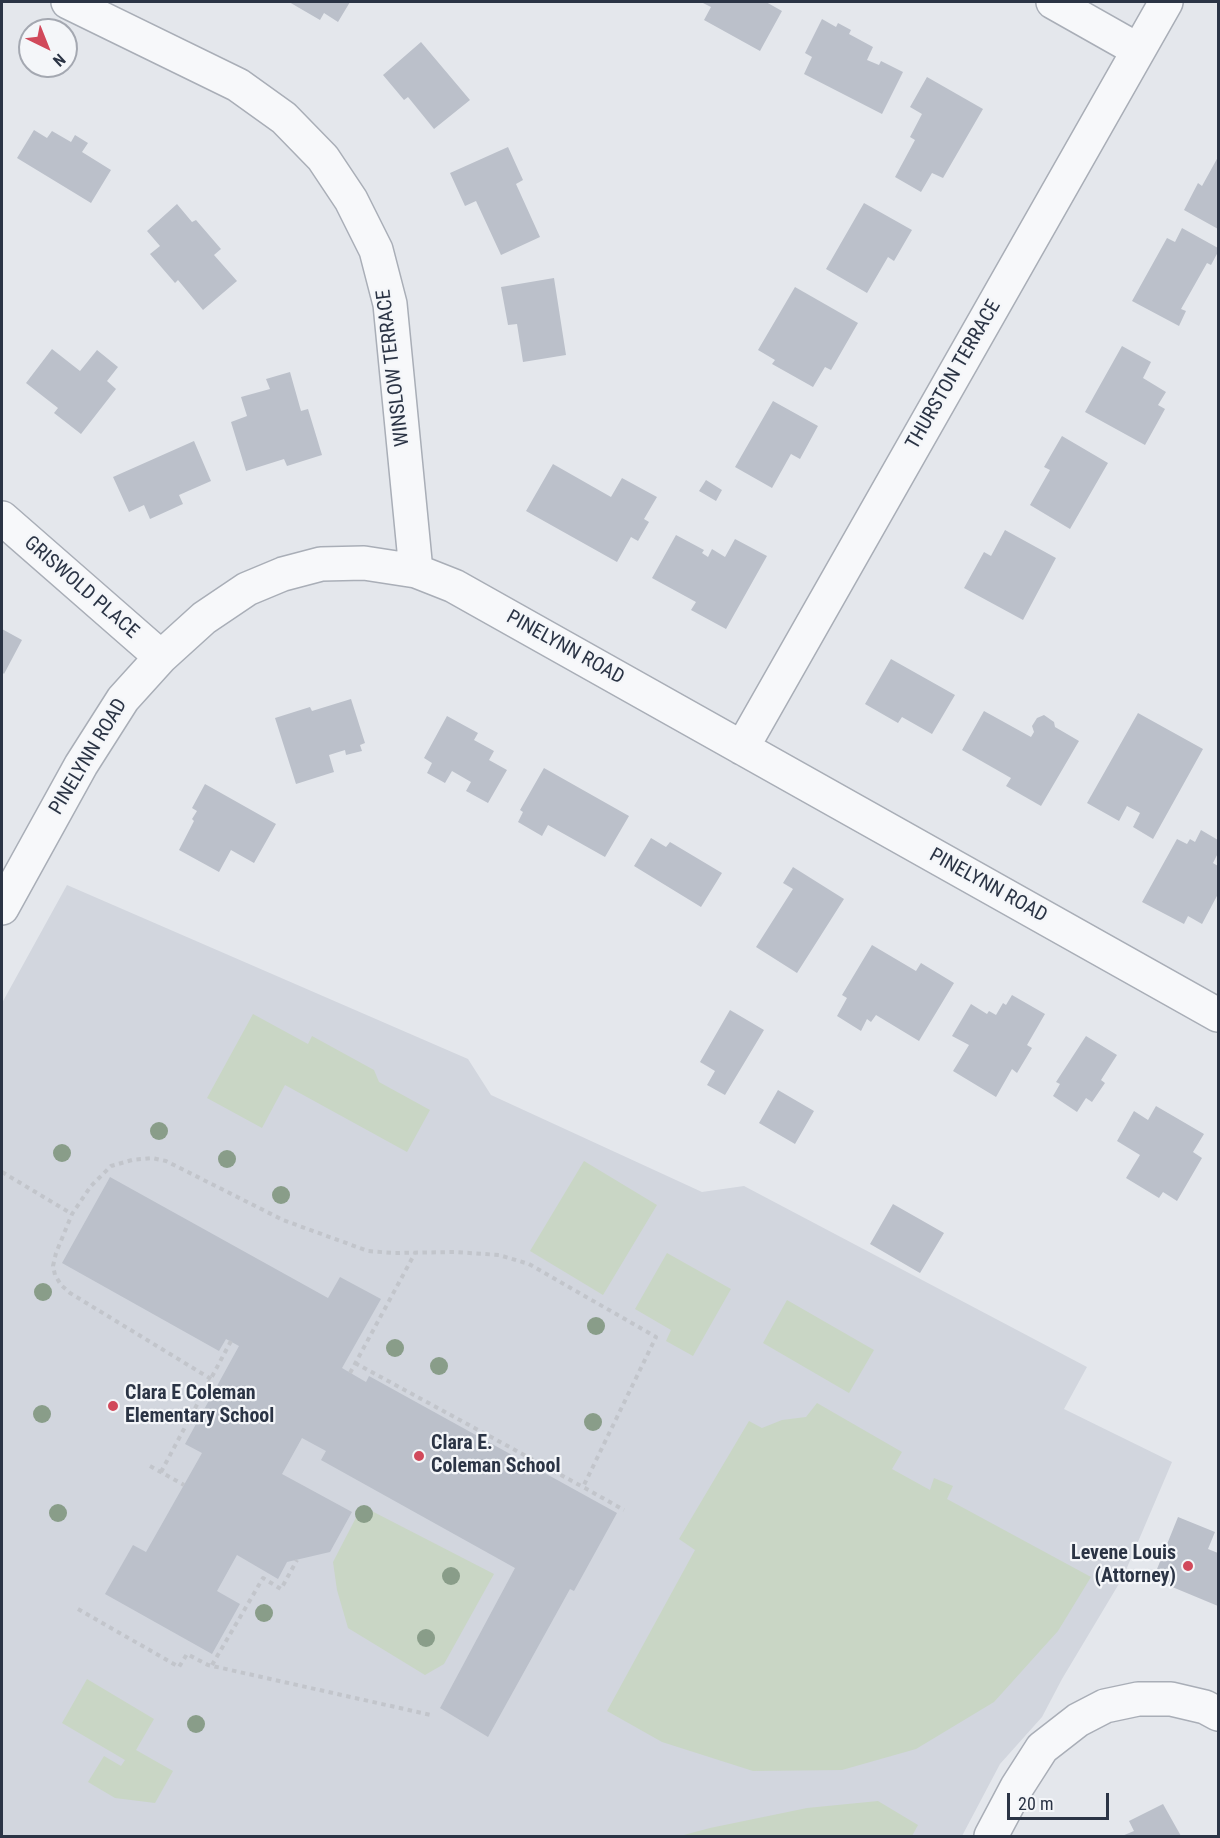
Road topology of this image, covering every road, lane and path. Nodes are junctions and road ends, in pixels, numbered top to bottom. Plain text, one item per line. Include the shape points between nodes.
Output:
1 (69, 2) edge
2 (1053, 2) edge
3 (1166, 2) edge
4 (1138, 51) junction
5 (2, 518) edge
6 (416, 571) junction
7 (161, 657) junction
8 (741, 748) junction
9 (2, 908) edge
10 (1218, 1016) edge
11 (2, 1172) edge
12 (72, 1214) junction
13 (415, 1252) junction
14 (231, 1341) dead end
15 (355, 1363) junction
16 (350, 1372) dead end
17 (211, 1379) junction
18 (150, 1466) dead end
19 (160, 1472) junction
20 (184, 1485) dead end
21 (583, 1487) junction
22 (624, 1510) dead end
23 (297, 1560) dead end
24 (78, 1609) dead end
25 (212, 1665) junction
26 (1218, 1714) edge
27 (431, 1715) dead end
28 (991, 1836) edge

1 - 6 street, WINSLOW TERRACE via 238,86 284,118 323,158 351,200 376,250 390,304
2 - 4 street
3 - 4 street, THURSTON TERRACE
4 - 8 street, THURSTON TERRACE
5 - 7 street, GRISWOLD PLACE
6 - 7 street, PINELYNN ROAD via 364,562 321,564 283,574 247,589 204,618
6 - 8 street, PINELYNN ROAD via 454,586
7 - 9 street, PINELYNN ROAD via 123,699 81,765
8 - 10 street, PINELYNN ROAD
11 - 12 path
12 - 13 path via 111,1166 152,1158 166,1161 283,1220 368,1251
12 - 17 path via 53,1266 62,1285
13 - 15 path
13 - 21 path via 499,1255 529,1264 656,1337
14 - 17 path
15 - 16 path
15 - 21 path
17 - 19 path
18 - 19 path
19 - 20 path
21 - 22 path
23 - 25 path via 281,1589 263,1578
24 - 25 path via 179,1667 187,1654
25 - 27 path
26 - 28 street via 1171,1699 1138,1699 1105,1706 1078,1719 1042,1748

